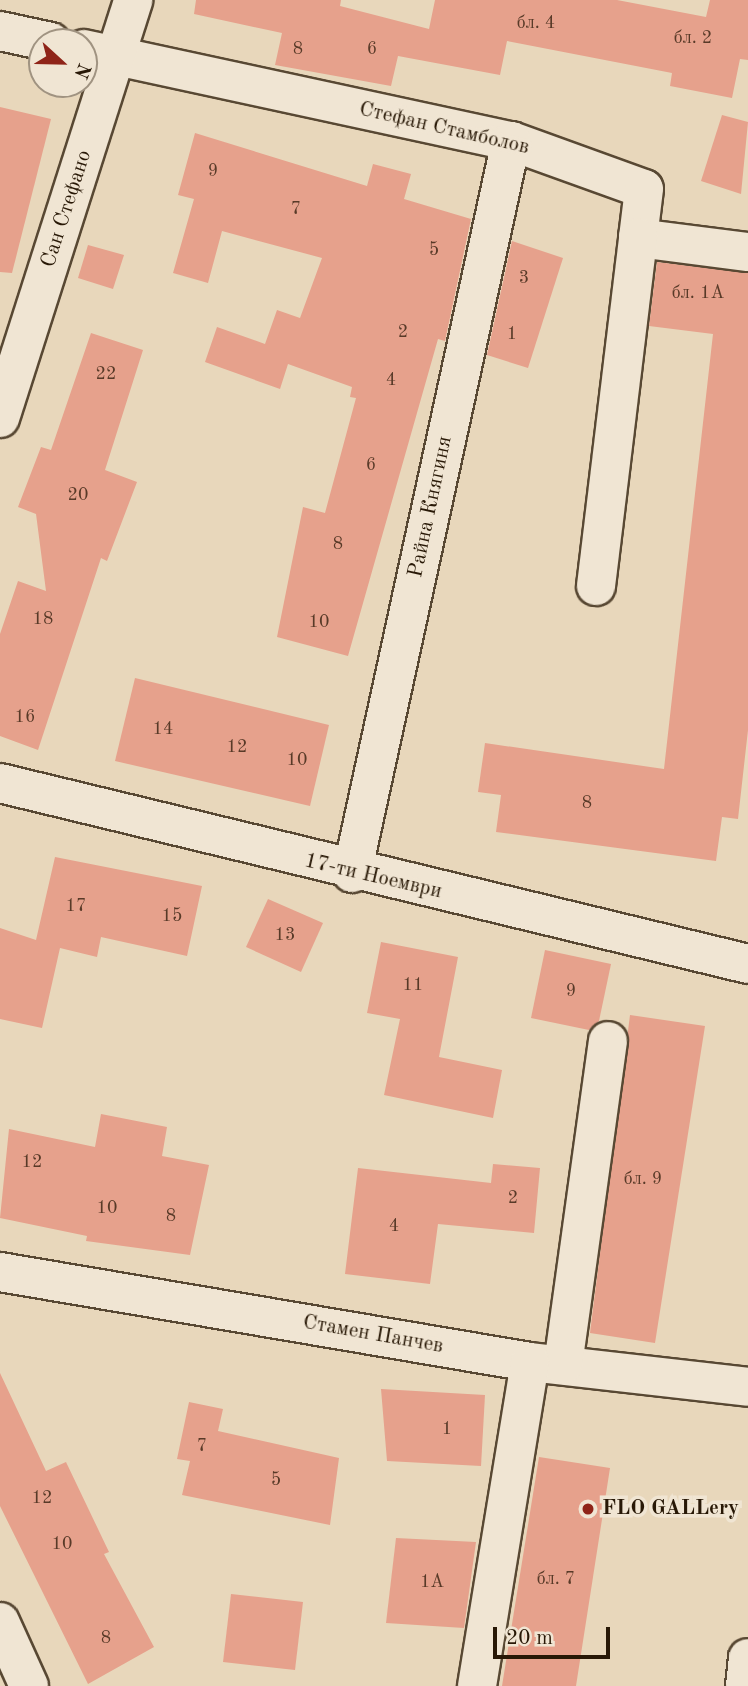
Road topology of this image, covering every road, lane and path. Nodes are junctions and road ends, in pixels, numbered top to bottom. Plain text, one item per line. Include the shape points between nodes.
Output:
1 (133, 0) edge
2 (0, 31) edge
3 (28, 37) edge
4 (100, 53) edge
5 (511, 141) junction
6 (639, 239) junction
7 (748, 252) edge
8 (0, 418) edge
9 (596, 586) dead end
10 (0, 783) edge
11 (352, 873) junction
12 (748, 964) edge
13 (608, 1041) dead end
14 (0, 1272) edge
15 (547, 1364) junction
16 (748, 1387) edge
17 (0, 1622) edge
18 (748, 1658) edge
19 (29, 1686) edge
20 (477, 1686) edge
21 (745, 1686) edge

1 - 4 street, Сан Стефано
2 - 3 street
4 - 5 street, Стефан Стамболов
4 - 8 street, Сан Стефано
5 - 6 street, Стефан Стамболов via 644,190
5 - 11 street, Райна Княгиня
6 - 7 street
6 - 9 street
10 - 11 street, 17-ти Ноември
11 - 12 street, 17-ти Ноември
13 - 15 street
14 - 15 street, Стамен Панчев
15 - 16 street, Стамен Панчев
15 - 20 street
17 - 19 street
18 - 21 street

